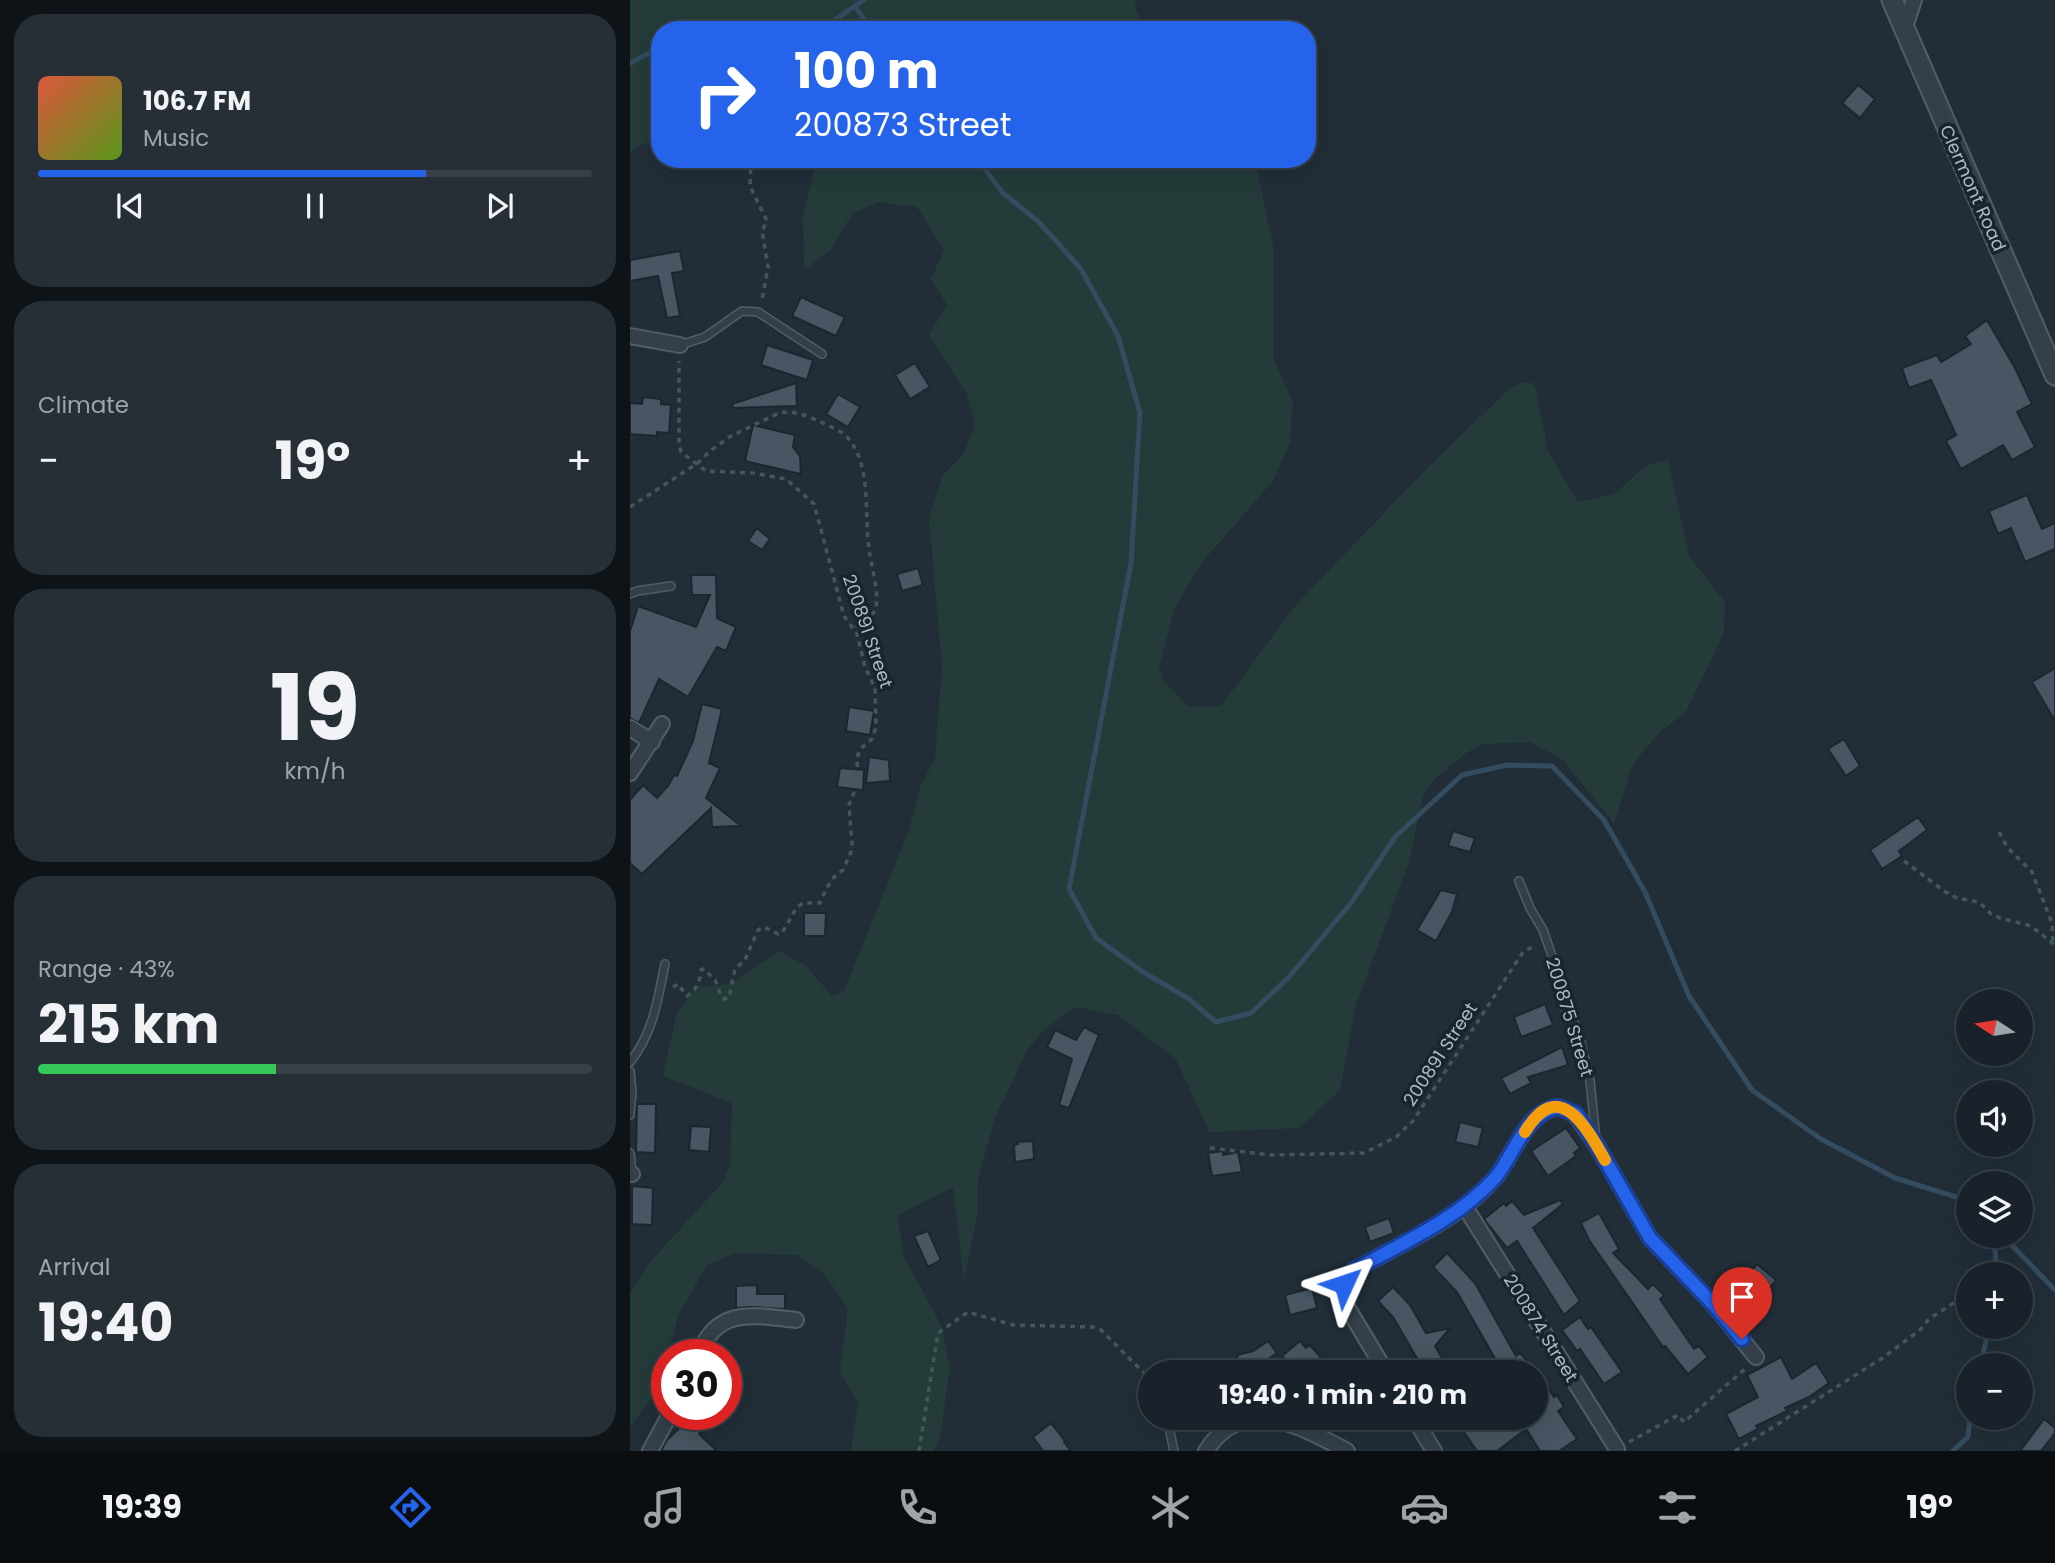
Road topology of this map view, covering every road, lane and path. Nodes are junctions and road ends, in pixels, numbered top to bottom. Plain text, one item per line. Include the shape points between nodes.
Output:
1 (1892, 0) edge
2 (1914, 0) edge
3 (1904, 30) junction
4 (751, 168) edge
5 (758, 312) junction
6 (630, 336) edge
7 (680, 345) junction
8 (822, 354) dead end
9 (2055, 375) edge
10 (698, 463) junction
11 (630, 507) edge
12 (670, 586) dead end
13 (630, 594) edge
14 (854, 629) junction
15 (662, 724) dead end
16 (630, 728) edge
17 (652, 742) junction
18 (630, 772) edge
19 (1999, 832) dead end
20 (1904, 861) dead end
21 (1519, 881) dead end
22 (2055, 945) edge
23 (1548, 947) junction
24 (665, 964) dead end
25 (659, 994) junction
26 (630, 1062) edge
27 (630, 1071) edge
28 (630, 1115) edge
29 (1596, 1144) junction
30 (1210, 1148) dead end
31 (630, 1153) edge
32 (631, 1174) edge
33 (1465, 1206) junction
34 (1956, 1301) edge
35 (796, 1320) dead end
36 (706, 1339) edge
37 (1756, 1357) joint
38 (1380, 1360) edge
39 (1138, 1367) edge
40 (661, 1430) edge
41 (1170, 1430) edge
42 (1421, 1430) edge
43 (1617, 1449) joint
44 (650, 1451) edge
45 (919, 1451) edge
46 (1174, 1451) edge
47 (1206, 1451) edge
48 (1347, 1451) edge
49 (1434, 1451) edge
50 (1735, 1451) edge

1 - 3 street, Clermont Road
2 - 3 street
3 - 9 street, Clermont Road
4 - 5 path via 750,186 767,221 762,231 767,278
5 - 7 lane via 742,311 705,337
5 - 8 lane
6 - 7 street
7 - 10 path via 679,443 681,452
10 - 11 path
10 - 14 path, 200891 Street via 713,473 786,479 814,504 844,616
10 - 14 path via 731,436 787,411 815,419 848,438 867,491 876,604 875,612
12 - 13 lane
14 - 25 path, 200891 Street via 877,694 876,727 858,755 849,805 852,844 844,870 826,888 820,903 797,907 782,933 764,927 758,930 745,960 735,969 729,997 722,998 715,980 704,969 693,993 687,996 678,984
15 - 17 street
16 - 17 street
17 - 18 street
19 - 22 path via 2032,872 2052,923
20 - 22 path via 1944,891 1979,902 2000,918 2031,926
21 - 23 lane, 200875 Street
23 - 29 lane, 200875 Street via 1563,1006 1580,1038
23 - 30 path, 200891 Street via 1533,946 1523,952 1413,1121 1396,1136 1364,1153 1272,1155
24 - 25 lane
25 - 26 lane via 652,1023
27 - 28 lane
29 - 33 street via 1576,1114 1558,1107 1544,1111 1494,1178
29 - 37 street, 200875 Street via 1650,1238
31 - 32 lane
33 - 38 street via 1354,1270 1344,1284 1344,1302
33 - 43 street, 200874 Street
34 - 50 path via 1881,1359
35 - 36 street via 724,1321
37 - 43 path via 1684,1422 1678,1415
39 - 45 path via 1093,1327 1013,1325 968,1312 938,1333
40 - 44 street
41 - 46 lane
42 - 49 street
47 - 48 street via 1220,1434 1260,1418 1297,1425

